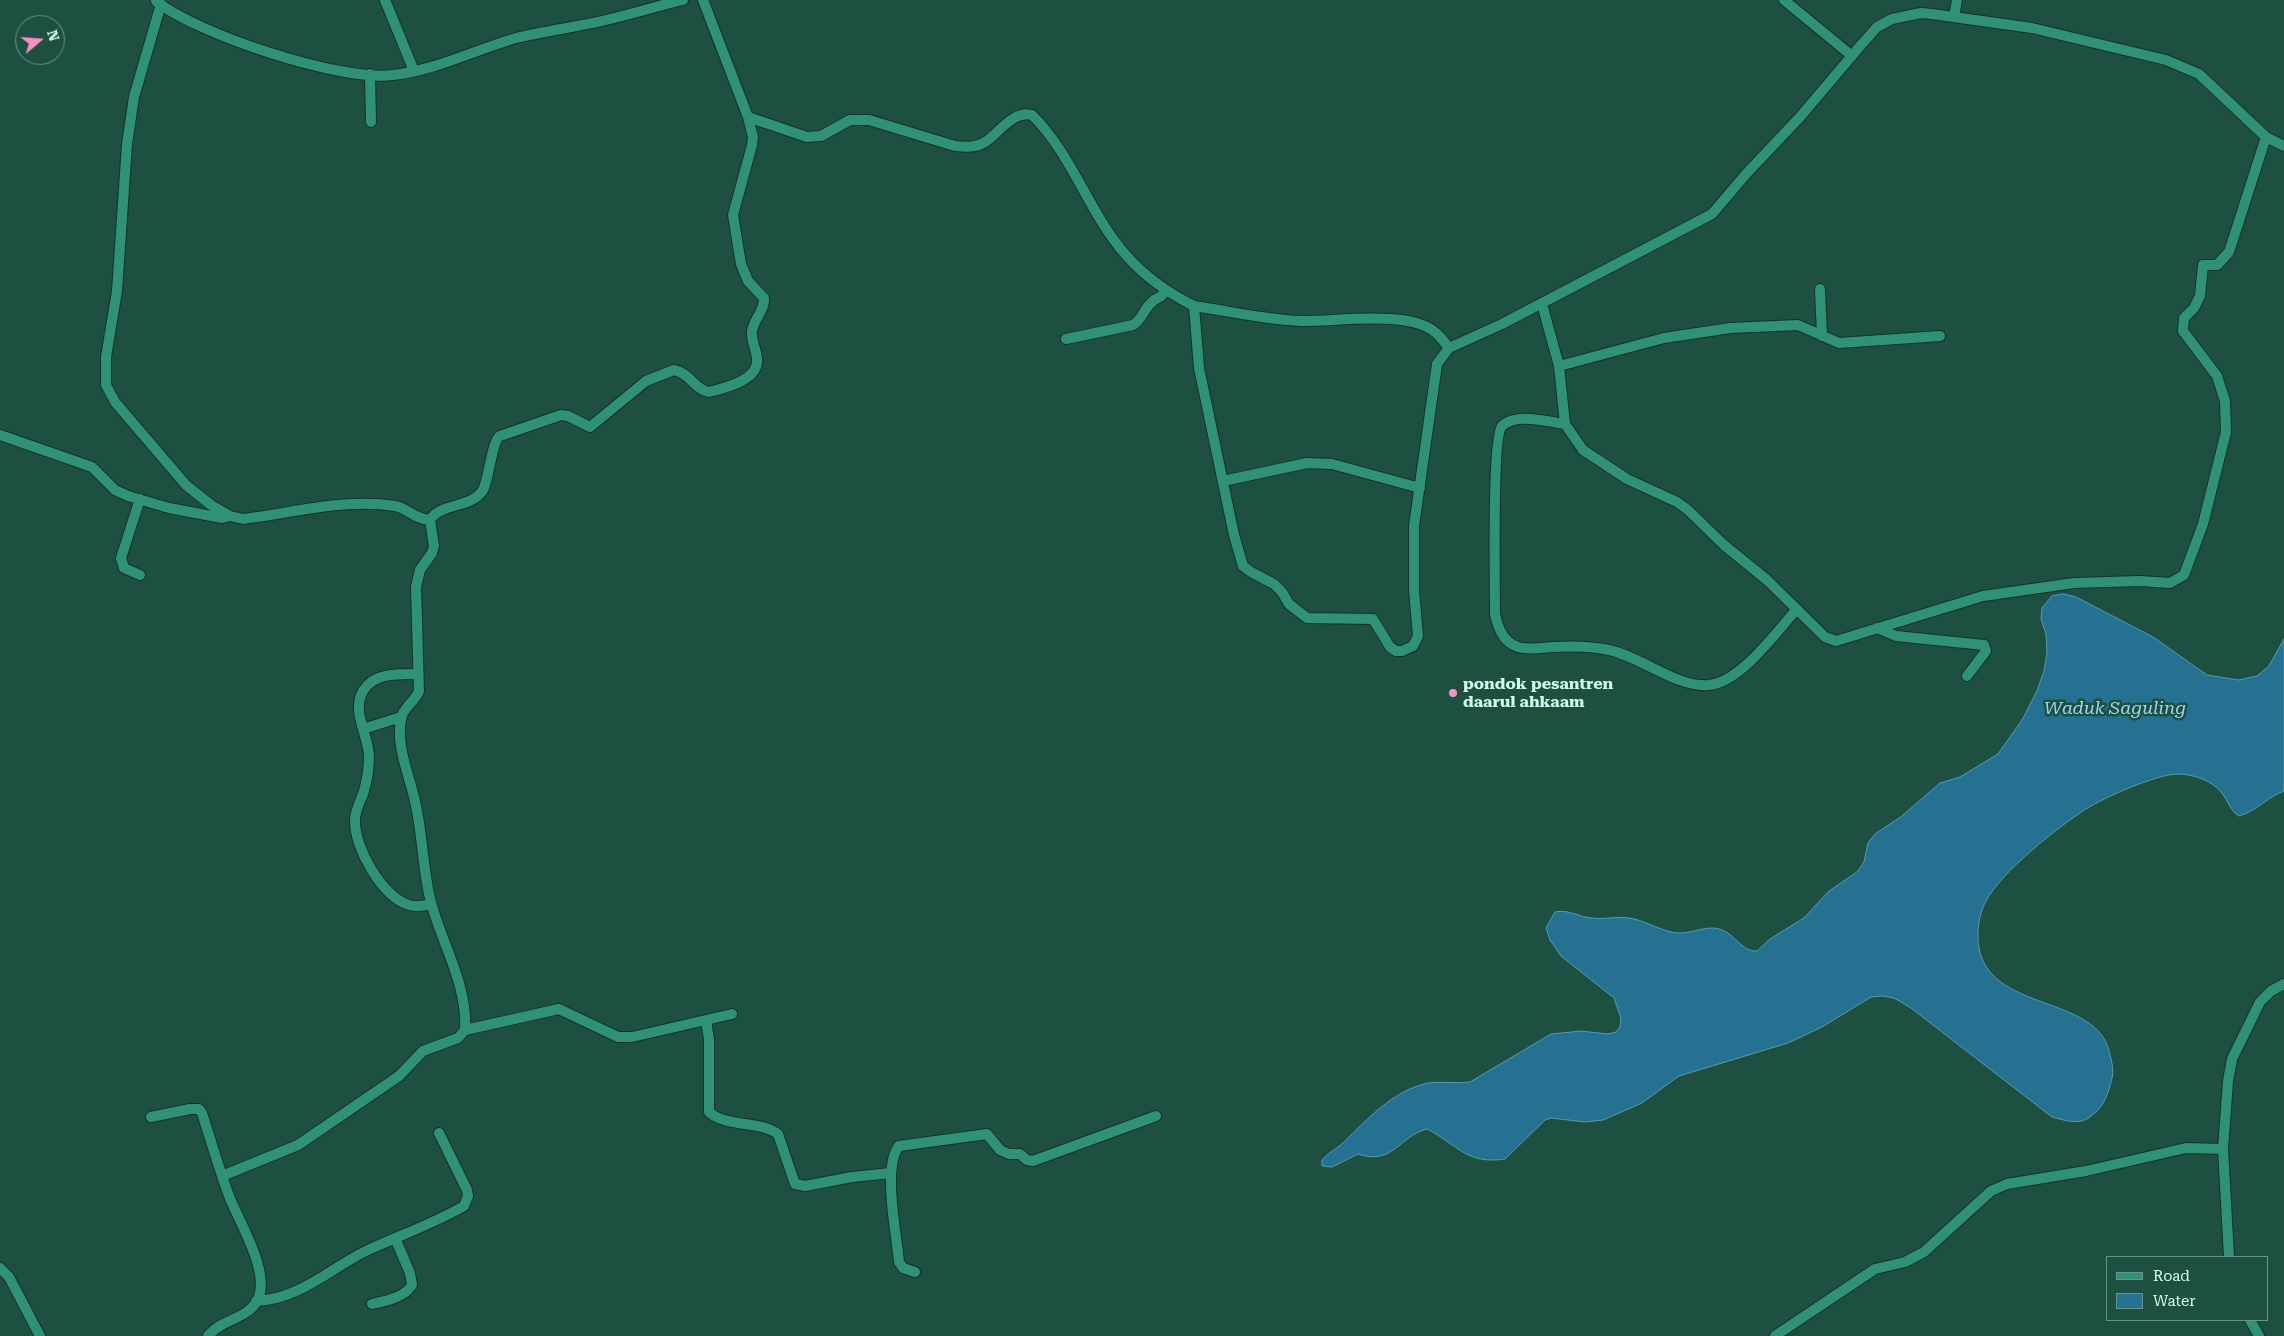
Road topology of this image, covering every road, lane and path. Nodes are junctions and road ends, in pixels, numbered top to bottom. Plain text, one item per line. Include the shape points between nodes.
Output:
1 (385, 0) edge
2 (683, 0) edge
3 (703, 0) edge
4 (1784, 0) edge
5 (1956, 0) edge
6 (158, 2) edge
7 (1954, 17) junction
8 (1852, 56) junction
9 (414, 71) junction
10 (370, 74) junction
11 (748, 118) junction
12 (371, 122) dead end
13 (2266, 137) junction
14 (2284, 146) edge
15 (1820, 289) dead end
16 (1165, 290) junction
17 (1542, 304) junction
18 (1194, 306) junction
19 (1822, 336) junction
20 (1940, 336) dead end
21 (1066, 339) dead end
22 (1449, 348) junction
23 (1559, 366) junction
24 (1565, 424) junction
25 (0, 435) edge
26 (1223, 481) junction
27 (1420, 488) junction
28 (140, 500) junction
29 (230, 516) junction
30 (430, 520) junction
31 (140, 575) dead end
32 (1797, 609) junction
33 (1877, 628) junction
34 (418, 674) junction
35 (1967, 676) dead end
36 (401, 717) junction
37 (363, 729) junction
38 (432, 904) junction
39 (2284, 984) edge
40 (732, 1014) dead end
41 (706, 1020) junction
42 (465, 1030) junction
43 (1156, 1116) dead end
44 (151, 1117) dead end
45 (439, 1133) dead end
46 (2223, 1148) junction
47 (891, 1173) junction
48 (222, 1176) junction
49 (395, 1238) junction
50 (2229, 1256) edge
51 (0, 1268) edge
52 (915, 1272) dead end
53 (256, 1302) junction
54 (372, 1304) dead end
55 (2250, 1321) edge
56 (40, 1336) edge
57 (208, 1336) edge
58 (1775, 1336) edge
59 (2258, 1336) edge

1 - 9 street
2 - 9 street via 516,39
3 - 11 street
4 - 8 street
5 - 7 street
6 - 10 street via 215,32 300,62
6 - 29 street via 134,96 127,144 117,291 106,357 106,385 115,402 186,485
7 - 8 street via 1921,13 1892,19 1877,27
7 - 13 street via 2054,32 2178,64 2199,74
8 - 17 street via 1712,214
9 - 10 street
10 - 12 street
11 - 16 street via 807,137 821,136 850,120 869,120 968,148 985,142 1017,116 1032,115 1067,161 1125,254
11 - 30 street via 752,145 733,215 740,264 748,281 764,298 752,332 757,359 755,368 746,378 709,392 674,370 646,382 590,427 561,416 500,436 495,442 492,462 480,493 437,513
13 - 14 street
13 - 33 street via 2229,252 2217,265 2203,265 2200,296 2184,320 2185,334 2217,376 2226,410 2226,432 2203,524 2184,575 2170,583 2074,583 2012,590
15 - 19 street
16 - 18 street
16 - 21 street via 1133,325
17 - 22 street
17 - 23 street
18 - 22 street via 1299,321 1390,319 1436,332
18 - 26 street via 1199,368
19 - 20 street via 1839,343
19 - 23 street via 1798,325 1730,328 1664,338
22 - 27 street via 1437,364
23 - 24 street
24 - 32 street via 1583,450 1627,479 1688,510
24 - 32 street via 1518,419 1505,424 1498,433 1495,461 1495,614 1504,637 1510,643 1527,648 1609,649 1693,684 1710,685 1734,674 1754,658
25 - 28 street via 92,468 115,490
26 - 27 street via 1307,462 1332,464
26 - 27 street via 1240,561 1247,570 1274,584 1303,616 1373,620 1390,646 1402,651 1414,646 1418,636 1413,554
28 - 29 street via 222,518
28 - 31 street via 121,558 124,568
29 - 30 street via 243,519 337,505 381,505 400,507 417,519
30 - 34 street via 432,553 420,570 416,587
32 - 33 street via 1831,641
33 - 35 street via 1896,636 1982,644 1986,650
34 - 36 street via 418,695
34 - 37 street via 390,674 364,689 359,711
36 - 37 street
36 - 38 street via 399,735 418,812
37 - 38 street via 369,755 367,780 354,819 358,845 370,870 398,900 409,905
38 - 42 street via 455,973
39 - 46 street via 2260,1002 2232,1059
40 - 41 street
41 - 42 street via 624,1038 612,1036 559,1009
41 - 47 street via 709,1112 778,1134 794,1184 805,1186
42 - 48 street via 458,1038 423,1051 395,1080 298,1145
43 - 47 street via 1033,1161 1020,1154 1000,1150 988,1134 904,1145 896,1150
44 - 48 street via 199,1110
45 - 49 street via 467,1190 467,1202 459,1209
46 - 50 street
46 - 58 street via 2186,1148 2007,1184 1991,1191 1924,1252 1905,1262 1875,1269
47 - 52 street via 899,1264
48 - 53 street via 260,1274 261,1285
49 - 53 street via 346,1262 301,1291
49 - 54 street via 412,1285 399,1296
51 - 56 street via 10,1277
53 - 57 street
55 - 59 street

